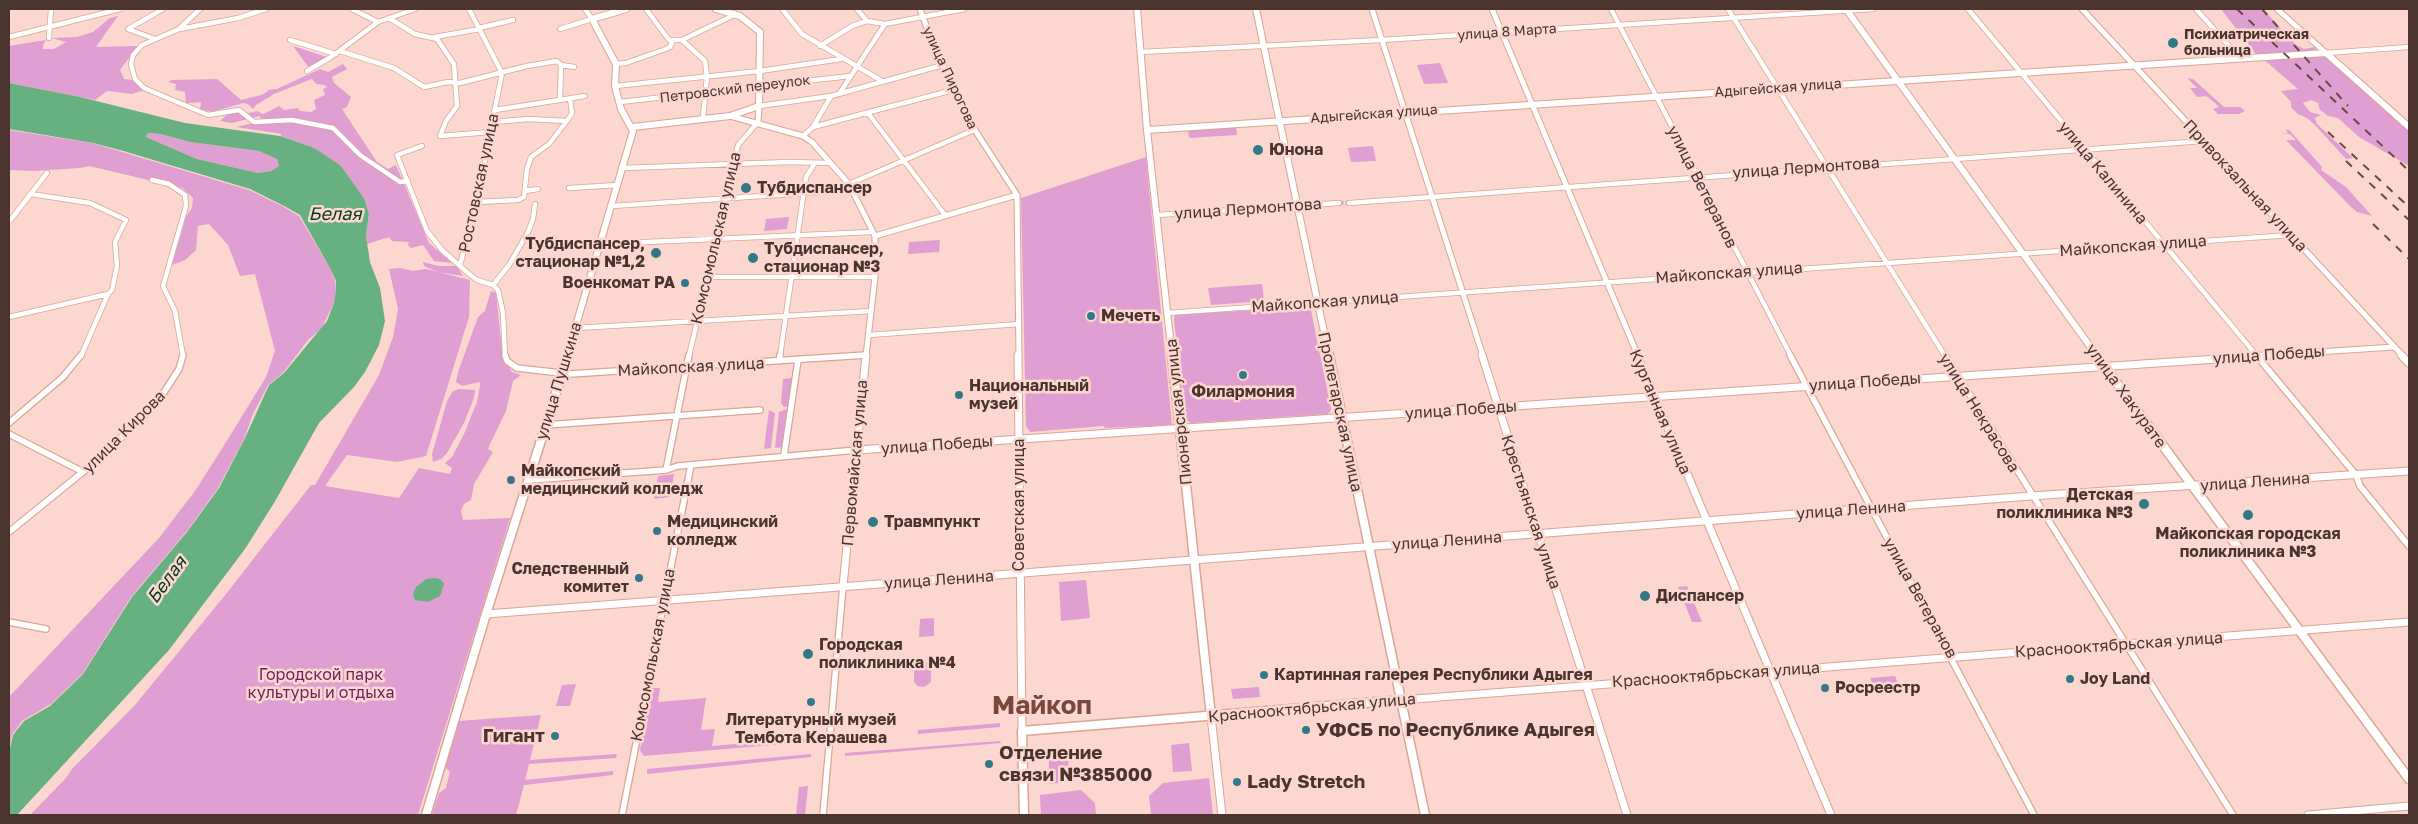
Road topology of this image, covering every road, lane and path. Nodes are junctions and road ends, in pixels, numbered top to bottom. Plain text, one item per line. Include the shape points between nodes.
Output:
1 (51, 9) edge
2 (120, 9) edge
3 (163, 9) edge
4 (200, 9) edge
5 (266, 9) edge
6 (352, 9) edge
7 (416, 9) edge
8 (469, 9) edge
9 (585, 9) edge
10 (626, 9) edge
11 (646, 9) edge
12 (717, 9) edge
13 (782, 9) edge
14 (857, 9) edge
15 (920, 9) edge
16 (964, 9) edge
17 (1137, 9) edge
18 (1256, 9) edge
19 (1372, 9) edge
20 (1492, 9) edge
21 (1611, 9) edge
22 (1728, 9) edge
23 (1873, 9) edge
24 (1968, 9) edge
25 (2082, 9) edge
26 (2196, 9) edge
27 (2277, 9) edge
28 (1846, 10) edge
29 (734, 14) junction
30 (389, 18) junction
31 (922, 18) junction
32 (1733, 18) junction
33 (592, 19) junction
34 (513, 20) dead end
35 (867, 21) junction
36 (378, 22) junction
37 (885, 24) junction
38 (1619, 25) junction
39 (50, 26) junction
40 (179, 29) junction
41 (479, 29) junction
42 (560, 29) dead end
43 (1502, 32) junction
44 (9, 37) edge
45 (432, 37) junction
46 (49, 38) dead end
47 (155, 39) junction
48 (290, 40) dead end
49 (673, 40) junction
50 (682, 40) junction
51 (1381, 40) junction
52 (820, 46) junction
53 (1263, 46) junction
54 (2409, 47) edge
55 (338, 52) junction
56 (1140, 52) junction
57 (2326, 53) junction
58 (2239, 57) junction
59 (841, 59) junction
60 (560, 64) junction
61 (616, 64) junction
62 (943, 65) junction
63 (2134, 65) junction
64 (574, 67) dead end
65 (856, 67) junction
66 (307, 70) dead end
67 (760, 71) junction
68 (2020, 72) junction
69 (502, 73) junction
70 (850, 76) junction
71 (707, 77) junction
72 (1897, 80) junction
73 (882, 81) junction
74 (455, 83) junction
75 (615, 86) junction
76 (760, 87) junction
77 (1776, 88) junction
78 (953, 90) junction
79 (706, 92) junction
80 (838, 94) junction
81 (585, 96) dead end
82 (831, 96) junction
83 (1655, 96) junction
84 (560, 98) junction
85 (570, 99) junction
86 (620, 102) junction
87 (1530, 104) junction
88 (759, 106) junction
89 (495, 110) junction
90 (1406, 112) junction
91 (868, 113) junction
92 (730, 116) junction
93 (703, 117) junction
94 (566, 121) junction
95 (1279, 121) junction
96 (493, 122) junction
97 (758, 122) junction
98 (813, 126) junction
99 (633, 127) junction
100 (2409, 127) edge
101 (974, 130) junction
102 (1147, 130) junction
103 (491, 132) junction
104 (803, 136) junction
105 (2203, 141) junction
106 (422, 146) dead end
107 (2084, 149) junction
108 (1953, 158) junction
109 (903, 160) junction
110 (815, 163) junction
111 (830, 163) junction
112 (733, 164) junction
113 (1826, 167) junction
114 (623, 168) junction
115 (47, 173) dead end
116 (1697, 176) junction
117 (152, 180) dead end
118 (408, 181) junction
119 (849, 184) junction
120 (618, 185) junction
121 (1565, 186) junction
122 (569, 188) dead end
123 (538, 189) dead end
124 (853, 190) junction
125 (526, 191) junction
126 (31, 194) junction
127 (804, 195) junction
128 (1017, 195) junction
129 (1432, 196) junction
130 (725, 200) junction
131 (477, 202) junction
132 (1339, 203) tunnel mouth
133 (1349, 203) tunnel mouth
134 (535, 204) dead end
135 (1296, 205) junction
136 (612, 206) junction
137 (945, 215) junction
138 (1158, 215) junction
139 (9, 222) edge
140 (798, 234) junction
141 (873, 234) junction
142 (2290, 235) junction
143 (716, 240) junction
144 (601, 244) junction
145 (2162, 244) junction
146 (2023, 254) junction
147 (1885, 262) junction
148 (460, 265) junction
149 (1746, 272) junction
150 (706, 277) junction
151 (790, 277) junction
152 (875, 277) junction
153 (1606, 283) junction
154 (493, 285) junction
155 (1462, 293) junction
156 (108, 294) junction
157 (1317, 303) junction
158 (871, 311) junction
159 (1167, 313) junction
160 (9, 317) edge
161 (785, 317) junction
162 (696, 322) junction
163 (1019, 324) junction
164 (576, 328) junction
165 (869, 335) junction
166 (2394, 347) junction
167 (866, 355) junction
168 (2255, 356) junction
169 (798, 360) junction
170 (779, 362) junction
171 (2409, 363) edge
172 (2104, 366) junction
173 (688, 367) junction
174 (562, 374) junction
175 (1956, 376) junction
176 (1806, 387) junction
177 (1654, 397) junction
178 (1497, 408) junction
179 (760, 410) dead end
180 (678, 414) junction
181 (1341, 418) junction
182 (9, 423) edge
183 (546, 425) junction
184 (1180, 428) junction
185 (9, 434) edge
186 (1019, 439) junction
187 (857, 450) junction
188 (784, 456) junction
189 (691, 465) junction
190 (666, 470) junction
191 (2409, 471) edge
192 (83, 472) junction
193 (2356, 475) junction
194 (529, 480) junction
195 (2192, 487) junction
196 (2031, 496) junction
197 (1871, 508) junction
198 (1706, 521) junction
199 (9, 532) edge
200 (1538, 534) junction
201 (2409, 546) edge
202 (1368, 547) junction
203 (1195, 560) junction
204 (1020, 574) junction
205 (843, 586) junction
206 (664, 600) junction
207 (486, 614) junction
208 (2409, 622) edge
209 (10, 624) edge
210 (46, 629) dead end
211 (2299, 632) junction
212 (2125, 645) junction
213 (1952, 658) junction
214 (1770, 672) junction
215 (1587, 685) junction
216 (1402, 700) junction
217 (1211, 716) junction
218 (1022, 732) junction
219 (2409, 779) edge
220 (2409, 806) edge
221 (426, 815) edge
222 (622, 815) edge
223 (823, 815) edge
224 (1024, 815) edge
225 (1222, 815) edge
226 (1425, 815) edge
227 (1626, 815) edge
228 (1831, 815) edge
229 (2034, 815) edge
230 (2233, 815) edge
231 (2308, 815) edge

1 - 39 street
2 - 39 street
3 - 47 street via 128,29
4 - 40 street
5 - 40 street
6 - 36 street
7 - 30 street
8 - 41 street
9 - 33 street
10 - 33 main road
11 - 49 street via 669,40
12 - 29 main road
13 - 52 street via 802,34
14 - 35 street
15 - 31 street, улица Пирогова
16 - 31 street
17 - 56 main road, Пионерская улица
18 - 53 main road, Пролетарская улица
19 - 51 street, Крестьянская улица
20 - 43 street, Курганная улица
21 - 38 street, улица Ветеранов
22 - 32 street, улица Некрасова
23 - 28 street, улица 8 Марта
24 - 68 street, улица Калинина
25 - 63 street, Привокзальная улица
26 - 58 street
27 - 57 street
28 - 32 street, улица 8 Марта
28 - 72 main road, улица Хакурате
29 - 50 street
29 - 67 main road via 760,32
30 - 36 street
30 - 45 street via 415,34
31 - 37 street
31 - 62 street, улица Пирогова
32 - 38 street, улица 8 Марта
32 - 77 street, улица Некрасова
33 - 42 street
33 - 61 main road
34 - 41 street
35 - 37 street
35 - 52 street via 852,26
36 - 55 street
37 - 65 street
38 - 43 street, улица 8 Марта
38 - 83 street, улица Ветеранов
39 - 44 street
39 - 46 street
40 - 47 street
41 - 45 street
41 - 69 street
43 - 51 street, улица 8 Марта
43 - 87 street, Курганная улица
45 - 74 street via 437,39 454,64
47 - 118 street via 142,45 133,55 131,64 135,79 144,88 208,115 239,110 254,122 292,120 333,128 360,155 400,182
48 - 55 street via 315,49
49 - 50 street
49 - 61 street via 670,47 663,50
50 - 71 street via 705,62
51 - 53 street, улица 8 Марта
51 - 90 street, Крестьянская улица
52 - 59 street
53 - 56 street, улица 8 Марта
53 - 95 main road, Пролетарская улица
54 - 57 street, Адыгейская улица
55 - 66 street
55 - 74 street via 394,68 424,87
56 - 102 main road, Пионерская улица
57 - 58 main road, Адыгейская улица
57 - 100 main road
58 - 63 main road, Адыгейская улица
59 - 65 street
59 - 67 street
60 - 64 street
60 - 69 street via 554,60
60 - 84 street
61 - 75 main road
62 - 73 street
62 - 78 street, улица Пирогова
63 - 68 main road, Адыгейская улица
63 - 105 street, Привокзальная улица
65 - 70 street
65 - 73 street
67 - 71 street
67 - 76 main road
68 - 72 main road, Адыгейская улица
68 - 107 street, улица Калинина
69 - 74 street
69 - 89 street, Ростовская улица
70 - 76 street, Петровский переулок
70 - 80 street
71 - 75 street
71 - 79 street
72 - 77 main road, Адыгейская улица
72 - 108 main road, улица Хакурате
73 - 80 street
74 - 103 street via 457,109 448,117 440,136
75 - 86 main road
76 - 79 street, Петровский переулок
76 - 88 main road
77 - 83 main road, Адыгейская улица
77 - 113 street, улица Некрасова
78 - 91 street
78 - 101 street, улица Пирогова
79 - 86 street, Петровский переулок
79 - 93 street
80 - 82 street
81 - 85 street
82 - 88 street
82 - 98 street
83 - 87 main road, Адыгейская улица
83 - 116 street, улица Ветеранов
84 - 85 street
84 - 89 street
85 - 94 street via 572,113
86 - 99 main road
87 - 90 main road, Адыгейская улица
87 - 121 street, Курганная улица
88 - 92 main road
88 - 97 street
89 - 96 street, Ростовская улица
90 - 95 main road, Адыгейская улица
90 - 129 street, Крестьянская улица
91 - 98 street
91 - 109 street
92 - 93 main road
92 - 97 street
93 - 99 main road
94 - 96 street via 529,119
94 - 125 street via 549,144 531,157
95 - 102 main road, Адыгейская улица
95 - 135 main road, Пролетарская улица
96 - 103 street, Ростовская улица
97 - 104 street
97 - 112 street, Комсомольская улица via 738,144
98 - 104 street
99 - 114 main road, улица Пушкина
101 - 109 street
101 - 128 street, улица Пирогова
102 - 138 main road, Пионерская улица
103 - 131 street, Ростовская улица
104 - 111 street, Первомайская улица
105 - 107 street, улица Лермонтова
105 - 142 street, Привокзальная улица
106 - 118 street via 397,155
107 - 108 street, улица Лермонтова
107 - 145 street, улица Калинина
108 - 113 street, улица Лермонтова
108 - 146 main road, улица Хакурате
109 - 119 street
109 - 137 street
110 - 111 street
110 - 112 street
110 - 127 street via 809,170
111 - 119 street, Первомайская улица
112 - 114 street
112 - 130 street, Комсомольская улица
113 - 116 street, улица Лермонтова
113 - 147 street, улица Некрасова
114 - 120 main road, улица Пушкина
115 - 126 street
116 - 121 street, улица Лермонтова
116 - 149 street, улица Ветеранов
117 - 192 street, улица Кирова via 174,187 185,195 186,206 163,286 175,311 183,356 174,378 157,403
118 - 148 street via 427,230 442,250
119 - 124 street, Первомайская улица
120 - 122 street
120 - 136 main road, улица Пушкина
121 - 129 street, улица Лермонтова
121 - 153 street, Курганная улица
123 - 125 street
124 - 127 street
124 - 141 street, Первомайская улица
125 - 131 street via 518,200
126 - 139 street
126 - 156 street via 90,203 125,218 115,242 116,276
127 - 130 street
127 - 140 street
128 - 137 street
128 - 163 street, Советская улица
129 - 133 street, улица Лермонтова
129 - 155 street, Крестьянская улица
130 - 136 street
130 - 143 street, Комсомольская улица
131 - 148 street, Ростовская улица
132 - 135 street, улица Лермонтова
134 - 154 street via 528,232
135 - 138 street, улица Лермонтова
135 - 157 main road, Пролетарская улица
136 - 144 main road, улица Пушкина
137 - 141 street
138 - 159 main road, Пионерская улица
140 - 141 street
140 - 143 street
140 - 151 street
141 - 152 street, Первомайская улица
142 - 145 street, Майкопская улица
142 - 166 street, Привокзальная улица
143 - 144 street
143 - 150 street, Комсомольская улица
144 - 164 main road, улица Пушкина
145 - 146 street, Майкопская улица
145 - 168 street, улица Калинина
146 - 147 street, Майкопская улица
146 - 172 main road, улица Хакурате
147 - 149 street, Майкопская улица
147 - 175 street, улица Некрасова
148 - 154 street, Ростовская улица via 477,280
149 - 153 street, Майкопская улица
149 - 176 street, улица Ветеранов
150 - 151 street
150 - 162 street, Комсомольская улица
151 - 152 street
151 - 161 street
152 - 158 street, Первомайская улица
153 - 155 street, Майкопская улица
153 - 177 street, Курганная улица
154 - 174 street, Майкопская улица via 498,290 503,313 507,361 518,368
155 - 157 street, Майкопская улица
155 - 178 street, Крестьянская улица
156 - 160 street
156 - 182 street via 79,360
157 - 159 street, Майкопская улица
157 - 181 main road, Пролетарская улица
158 - 161 street
158 - 165 street, Первомайская улица
159 - 184 main road, Пионерская улица
161 - 162 street
161 - 170 street
162 - 164 street
162 - 173 street, Комсомольская улица
163 - 165 street
163 - 186 street, Советская улица
164 - 174 main road, улица Пушкина
165 - 167 street, Первомайская улица
166 - 168 street, улица Победы
166 - 171 street, Привокзальная улица
167 - 169 street, Майкопская улица
167 - 187 street, Первомайская улица
168 - 172 street, улица Победы
168 - 193 street, улица Калинина
169 - 170 street, Майкопская улица
169 - 188 street
170 - 173 street, Майкопская улица
172 - 175 street, улица Победы
172 - 195 main road, улица Хакурате
173 - 174 street, Майкопская улица
173 - 180 street, Комсомольская улица
174 - 183 main road, улица Пушкина
175 - 176 street, улица Победы
175 - 196 street, улица Некрасова
176 - 177 street, улица Победы
176 - 197 street, улица Ветеранов
177 - 178 street, улица Победы
177 - 198 street, Курганная улица
178 - 181 street, улица Победы
178 - 200 street, Крестьянская улица
179 - 180 street
180 - 183 street
180 - 190 street, Комсомольская улица
181 - 184 street, улица Победы
181 - 202 main road, Пролетарская улица
183 - 194 main road, улица Пушкина
184 - 186 street, улица Победы
184 - 203 main road, Пионерская улица
185 - 192 street
186 - 187 street, улица Победы
186 - 204 street, Советская улица
187 - 188 street, улица Победы
187 - 205 street, Первомайская улица
188 - 189 street, улица Победы
189 - 190 street, улица Победы
189 - 206 street, Комсомольская улица
190 - 194 street, улица Победы
191 - 193 street, улица Ленина
192 - 199 street, улица Кирова
193 - 195 street, улица Ленина
193 - 201 street, улица Калинина via 2360,486
194 - 207 main road, улица Пушкина
195 - 196 street, улица Ленина
195 - 211 main road, улица Хакурате
196 - 197 street, улица Ленина
196 - 212 street, улица Некрасова
197 - 198 street, улица Ленина
197 - 213 street, улица Ветеранов
198 - 200 street, улица Ленина
198 - 214 street, Курганная улица
200 - 202 street, улица Ленина
200 - 215 street, Крестьянская улица
202 - 203 street, улица Ленина
202 - 216 main road, Пролетарская улица
203 - 204 street, улица Ленина
203 - 217 main road, Пионерская улица
204 - 205 street, улица Ленина
204 - 218 street, Советская улица
205 - 206 street, улица Ленина
205 - 223 street, Первомайская улица
206 - 207 street, улица Ленина
206 - 222 street, Комсомольская улица
207 - 221 main road, улица Пушкина via 439,781
208 - 211 street, Краснооктябрьская улица
209 - 210 street
211 - 212 street, Краснооктябрьская улица
211 - 219 main road, улица Хакурате
212 - 213 street, Краснооктябрьская улица
212 - 230 street, улица Некрасова
213 - 214 street, Краснооктябрьская улица
213 - 229 street, улица Ветеранов
214 - 215 street, Краснооктябрьская улица
214 - 228 street, Курганная улица
215 - 216 street, Краснооктябрьская улица
215 - 227 street, Крестьянская улица
216 - 217 main road, Краснооктябрьская улица
216 - 226 main road, Пролетарская улица
217 - 218 main road, Краснооктябрьская улица
217 - 225 street, Пионерская улица
218 - 224 main road, Советская улица
220 - 231 street

